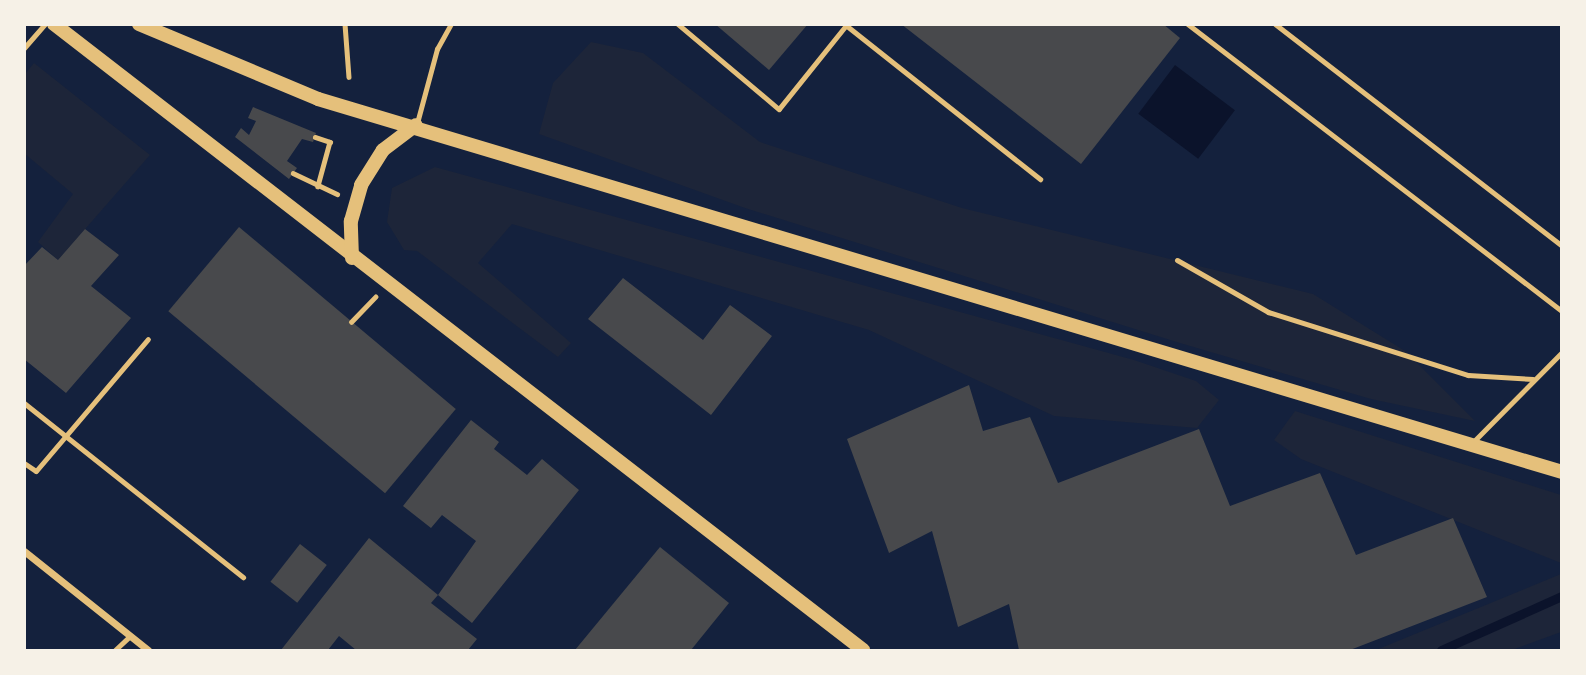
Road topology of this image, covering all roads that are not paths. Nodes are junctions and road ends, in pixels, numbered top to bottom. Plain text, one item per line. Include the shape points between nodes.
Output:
1 (45, 24) edge
2 (54, 24) edge
3 (452, 24) edge
4 (1275, 24) edge
5 (139, 25) edge
6 (24, 48) edge
7 (416, 125) junction
8 (1562, 246) edge
9 (352, 258) junction
10 (1177, 260) dead end
11 (148, 339) dead end
12 (1562, 352) edge
13 (1559, 358) edge
14 (1533, 379) junction
15 (24, 404) edge
16 (66, 436) junction
17 (1471, 445) junction
18 (24, 463) edge
19 (1559, 467) edge
20 (24, 551) edge
21 (243, 577) dead end
22 (130, 636) junction
23 (115, 650) edge
24 (148, 650) edge
25 (863, 650) edge

1 - 6 lane
2 - 9 main road
3 - 7 lane via 436,49
4 - 8 lane
5 - 7 main road via 318,99
7 - 9 main road via 370,166 354,202
7 - 17 main road
9 - 25 main road
10 - 14 lane via 1268,312 1468,375
11 - 16 lane
12 - 13 lane
13 - 14 lane
14 - 17 lane
15 - 16 lane
16 - 18 lane via 36,471
16 - 21 lane
17 - 19 main road
20 - 22 street
22 - 23 lane
22 - 24 street

